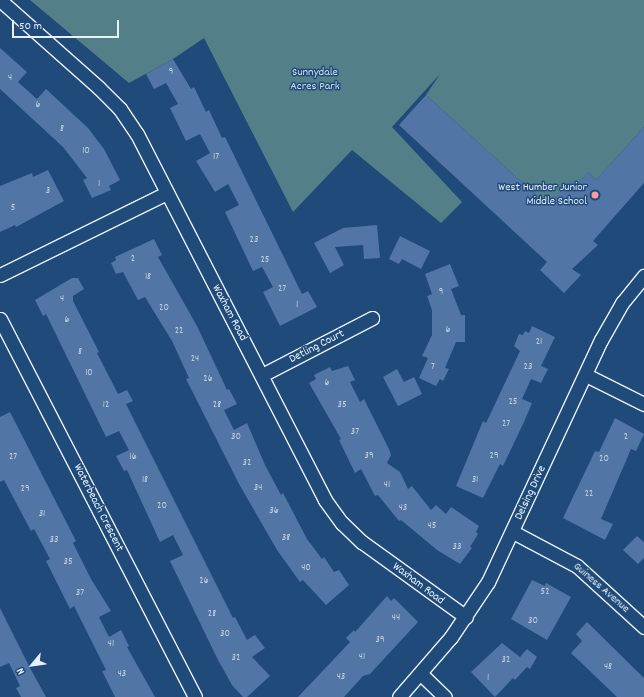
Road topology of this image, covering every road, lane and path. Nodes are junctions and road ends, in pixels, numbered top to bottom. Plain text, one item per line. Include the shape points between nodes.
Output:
1 (0, 0) edge
2 (167, 193) junction
3 (0, 276) edge
4 (644, 276) edge
5 (372, 318) dead end
6 (0, 319) edge
7 (262, 375) junction
8 (586, 376) junction
9 (644, 404) edge
10 (513, 532) junction
11 (466, 617) junction
12 (644, 627) edge
13 (421, 674) junction
14 (195, 697) edge
15 (399, 697) edge
16 (446, 697) edge

1 - 2 street, Waxham Road via 120,109 137,134
2 - 3 street
2 - 7 street, Waxham Road
4 - 8 street, Delsing Drive via 621,306
5 - 7 street, Detling Court
6 - 14 street, Waterbeach Crescent
7 - 11 street, Waxham Road via 325,500 342,523 362,542
8 - 9 street
8 - 10 street, Delsing Drive
10 - 11 street, Delsing Drive via 488,582
10 - 12 street, Guiness Avenue via 577,566
11 - 13 street, Delsing Drive
13 - 15 street, Delsing Drive
13 - 16 street

